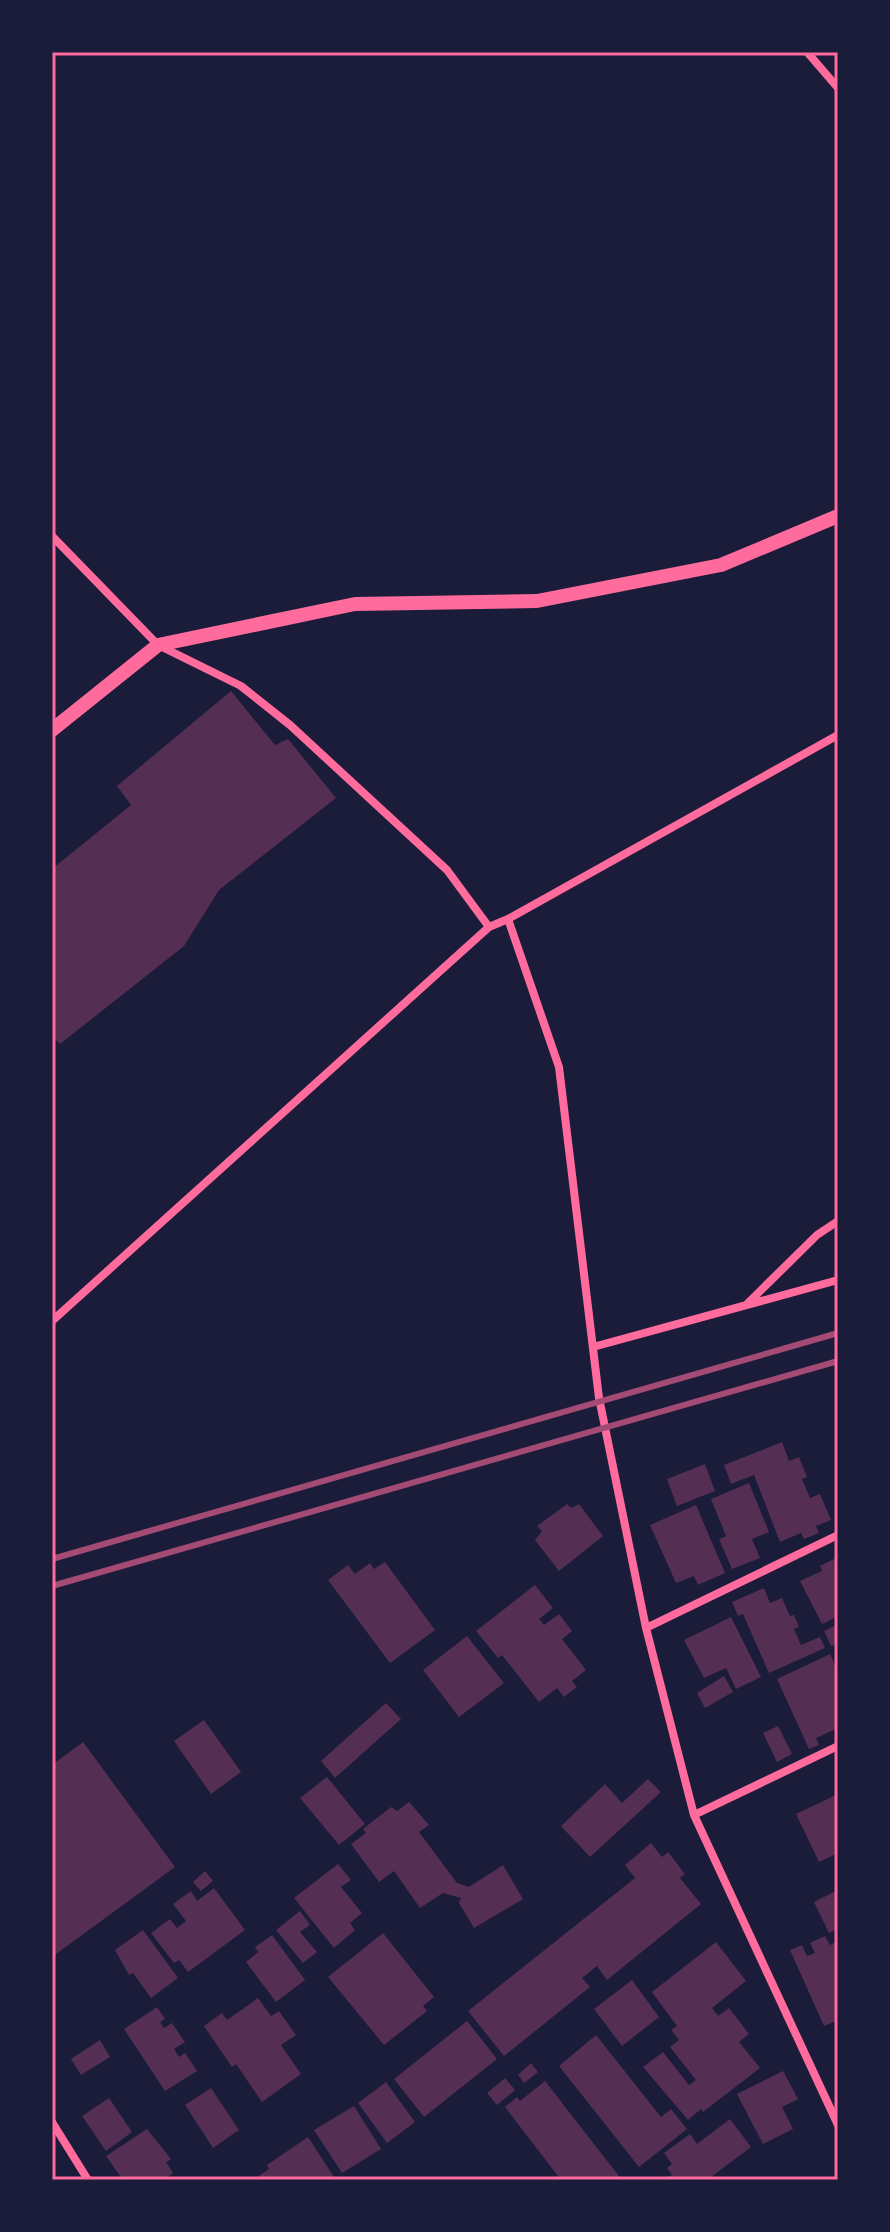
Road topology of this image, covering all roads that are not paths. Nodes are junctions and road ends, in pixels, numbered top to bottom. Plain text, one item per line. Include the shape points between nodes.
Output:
1 (807, 52) edge
2 (838, 88) edge
3 (838, 516) edge
4 (52, 536) edge
5 (158, 645) junction
6 (52, 730) edge
7 (838, 735) edge
8 (508, 919) junction
9 (489, 927) junction
10 (838, 1221) edge
11 (838, 1280) edge
12 (746, 1306) junction
13 (52, 1321) edge
14 (593, 1347) junction
15 (838, 1535) edge
16 (646, 1628) junction
17 (838, 1746) edge
18 (694, 1815) junction
19 (52, 2122) edge
20 (838, 2125) edge
21 (88, 2180) edge

1 - 2 street
3 - 5 street via 721,565 537,601 355,604
4 - 5 street
5 - 6 street
5 - 9 street via 241,686 290,725 447,870
7 - 8 street
8 - 9 street
8 - 14 street via 559,1067
9 - 13 street
10 - 12 street
11 - 12 street
12 - 14 street
14 - 16 street
15 - 16 street
16 - 18 street
17 - 18 street
18 - 20 street
19 - 21 street

